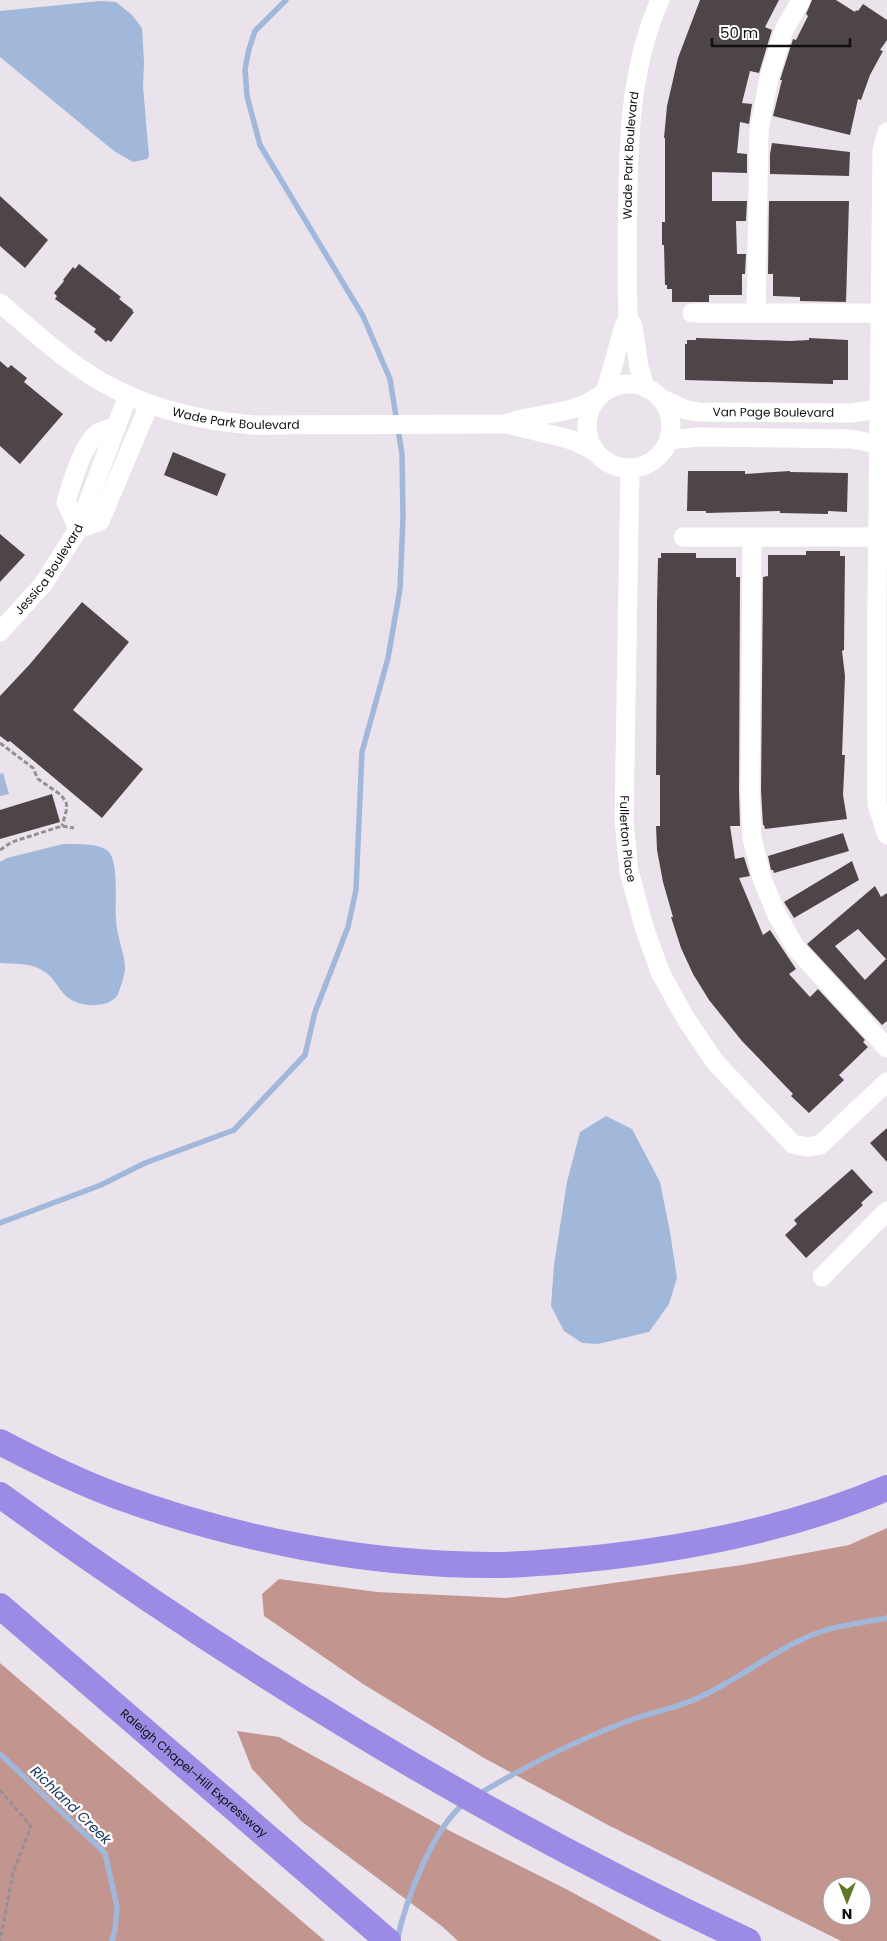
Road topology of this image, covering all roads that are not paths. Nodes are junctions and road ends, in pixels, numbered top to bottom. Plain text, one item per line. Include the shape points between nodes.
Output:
1 (660, 0) edge
2 (800, 0) edge
3 (887, 132) edge
4 (884, 281) edge
5 (0, 303) edge
6 (692, 313) dead end
7 (756, 313) junction
8 (880, 313) junction
9 (628, 317) junction
10 (645, 387) junction
11 (601, 394) junction
12 (128, 395) junction
13 (662, 399) junction
14 (149, 405) junction
15 (883, 408) edge
16 (506, 424) junction
17 (117, 426) junction
18 (669, 440) junction
19 (883, 446) edge
20 (594, 451) junction
21 (83, 456) junction
22 (103, 465) junction
23 (630, 469) junction
24 (122, 471) junction
25 (78, 529) junction
26 (682, 537) dead end
27 (752, 537) junction
28 (877, 537) junction
29 (882, 573) edge
30 (0, 632) edge
31 (887, 835) edge
32 (887, 1048) edge
33 (887, 1082) edge
34 (887, 1210) edge
35 (822, 1277) dead end
36 (0, 1442) edge
37 (887, 1488) edge
38 (0, 1495) edge
39 (0, 1606) edge
40 (388, 1941) edge
41 (748, 1941) edge

1 - 9 street, Wade Park Boulevard via 651,20 635,79 629,132
2 - 7 street via 784,30 758,130
3 - 4 street via 882,150
4 - 8 street
5 - 12 street, Wade Park Boulevard via 71,362
6 - 7 street
7 - 8 street
8 - 15 street
9 - 10 street, Wade Park Boulevard via 633,326
9 - 11 street, Wade Park Boulevard
10 - 11 street via 619,385
10 - 13 street
11 - 16 street, Wade Park Boulevard via 573,410
11 - 20 street via 589,410 586,424 587,438
12 - 14 street, Wade Park Boulevard
12 - 17 street
13 - 15 street, Van Page Boulevard via 699,412 850,414
13 - 18 street via 670,418
14 - 16 street, Wade Park Boulevard via 219,422 253,425
14 - 24 street, Jessica Boulevard
15 - 19 street
16 - 20 street, Wade Park Boulevard via 568,439
17 - 21 street via 99,432 90,440
17 - 22 street
18 - 19 street, Van Page Boulevard via 699,437 851,439
18 - 23 street via 654,461
19 - 28 street
20 - 23 street via 604,461
21 - 22 street
21 - 25 street via 66,502
22 - 24 street
22 - 25 street
23 - 33 street, Fullerton Place via 624,821 629,871 661,974 715,1062 793,1144 806,1147 820,1145
24 - 25 street, Jessica Boulevard via 100,521
25 - 30 street, Jessica Boulevard via 44,583
26 - 27 street
27 - 28 street
27 - 32 street via 750,791 752,838 762,879 796,948
28 - 29 street
29 - 31 street via 877,804
34 - 35 street
36 - 37 highway via 116,1496 190,1520 291,1544 412,1561 491,1565 566,1562 649,1552 713,1542 790,1522
38 - 41 highway via 195,1632 321,1711 583,1860
39 - 40 highway, Raleigh Chapel–Hill Expressway

